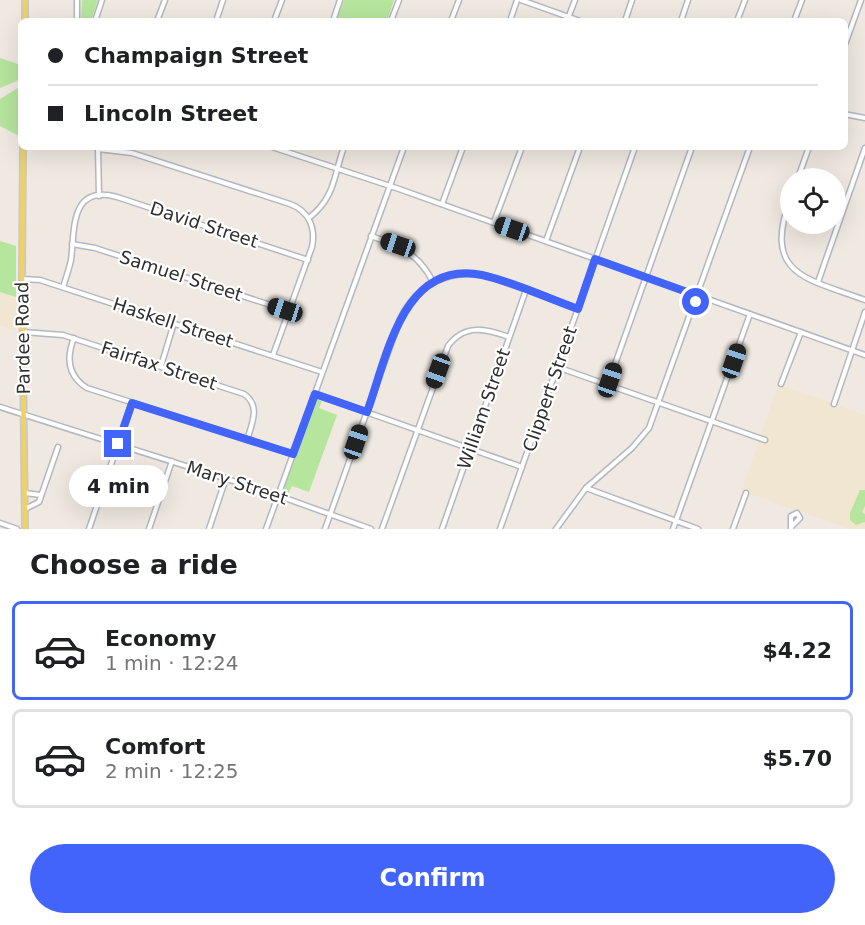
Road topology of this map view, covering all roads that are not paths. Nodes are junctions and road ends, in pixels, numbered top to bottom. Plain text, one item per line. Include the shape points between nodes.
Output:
1 (25, 0) edge
2 (77, 0) edge
3 (102, 0) edge
4 (165, 0) edge
5 (223, 0) edge
6 (282, 0) edge
7 (340, 0) edge
8 (399, 0) edge
9 (459, 0) edge
10 (519, 0) edge
11 (575, 0) edge
12 (632, 0) edge
13 (688, 0) edge
14 (745, 0) edge
15 (802, 0) edge
16 (862, 1) edge
17 (25, 18) edge
18 (77, 18) edge
19 (96, 18) edge
20 (158, 18) edge
21 (217, 18) edge
22 (275, 18) edge
23 (334, 18) edge
24 (392, 18) edge
25 (452, 18) edge
26 (511, 18) edge
27 (565, 18) edge
28 (568, 18) edge
29 (626, 18) edge
30 (682, 18) edge
31 (738, 18) edge
32 (795, 18) edge
33 (848, 37) edge
34 (848, 115) edge
35 (865, 118) edge
36 (865, 148) edge
37 (23, 150) edge
38 (98, 150) edge
39 (117, 150) edge
40 (288, 150) edge
41 (343, 150) edge
42 (403, 150) edge
43 (462, 150) edge
44 (521, 150) edge
45 (579, 150) edge
46 (634, 150) edge
47 (691, 150) edge
48 (749, 150) edge
49 (808, 150) edge
50 (802, 168) edge
51 (338, 169) junction
52 (390, 186) junction
53 (99, 196) junction
54 (442, 204) junction
55 (309, 218) junction
56 (494, 223) junction
57 (781, 234) edge
58 (371, 236) junction
59 (546, 241) junction
60 (72, 244) junction
61 (595, 259) junction
62 (308, 260) junction
63 (646, 277) junction
64 (22, 279) junction
65 (433, 282) junction
66 (818, 282) junction
67 (63, 287) junction
68 (526, 290) junction
69 (698, 296) junction
70 (865, 300) edge
71 (578, 309) junction
72 (289, 311) junction
73 (865, 312) edge
74 (750, 314) junction
75 (174, 323) junction
76 (23, 332) junction
77 (801, 332) junction
78 (509, 337) junction
79 (74, 339) junction
80 (852, 350) junction
81 (273, 355) junction
82 (865, 355) edge
83 (160, 366) junction
84 (557, 367) junction
85 (322, 372) junction
86 (608, 384) junction
87 (781, 384) dead end
88 (315, 394) junction
89 (132, 403) junction
90 (660, 403) junction
91 (834, 404) dead end
92 (0, 407) edge
93 (367, 412) junction
94 (24, 414) junction
95 (712, 422) junction
96 (417, 430) junction
97 (246, 440) junction
98 (765, 440) dead end
99 (118, 444) junction
100 (58, 447) dead end
101 (470, 448) junction
102 (293, 454) junction
103 (172, 461) junction
104 (522, 466) junction
105 (226, 478) junction
106 (586, 488) junction
107 (25, 493) junction
108 (746, 493) dead end
109 (42, 494) junction
110 (278, 495) junction
111 (25, 509) junction
112 (330, 514) junction
113 (676, 521) junction
114 (0, 524) edge
115 (17, 529) edge
116 (25, 529) edge
117 (89, 529) edge
118 (149, 529) edge
119 (209, 529) edge
120 (266, 529) edge
121 (325, 529) edge
122 (371, 529) edge
123 (382, 529) edge
124 (442, 529) edge
125 (500, 529) edge
126 (556, 529) edge
127 (673, 529) edge
128 (698, 529) edge
129 (733, 529) edge

1 - 17 main road
2 - 18 street
3 - 19 street
4 - 20 street
5 - 21 street
6 - 22 street
7 - 23 street
8 - 24 street
9 - 25 street
10 - 26 street
10 - 27 street
11 - 28 street
12 - 29 street
13 - 30 street
14 - 31 street
15 - 32 street
16 - 33 street
34 - 35 street
36 - 66 street
37 - 64 main road, Pardee Road
38 - 53 street
39 - 55 street via 294,206
40 - 51 street
41 - 51 street
42 - 52 street
43 - 54 street
44 - 56 street
45 - 59 street
46 - 61 street, Clippert Street
47 - 63 street
48 - 69 street
49 - 50 street
51 - 52 street
51 - 55 street via 326,202
52 - 54 street
52 - 58 street
53 - 60 street via 85,202 74,216
53 - 62 street, David Street via 117,197
54 - 56 street
55 - 62 street via 314,239
56 - 59 street
57 - 66 street via 783,251 797,272
58 - 65 street via 416,256
58 - 85 street
59 - 61 street
60 - 67 street
60 - 72 street, Samuel Street
61 - 63 street
61 - 71 street, Clippert Street
62 - 72 street
63 - 69 street
63 - 86 street
64 - 67 street, Haskell Street
64 - 76 main road, Pardee Road
65 - 68 street via 452,275 472,274
65 - 93 street via 419,292 404,312
66 - 70 street
67 - 75 street, Haskell Street
68 - 71 street
68 - 78 street, William Street
69 - 74 street
69 - 90 street
71 - 84 street, Clippert Street
72 - 81 street
73 - 80 street
74 - 77 street
74 - 95 street
75 - 81 street, Haskell Street
75 - 83 street
76 - 79 street, Fairfax Street
76 - 94 main road, Pardee Road
77 - 80 street
77 - 87 street
78 - 96 street via 477,329 453,340
78 - 101 street, William Street
79 - 83 street, Fairfax Street
79 - 89 street via 69,360 77,381
80 - 82 street
80 - 91 street
81 - 85 street, Haskell Street
83 - 97 street, Fairfax Street via 247,396 255,411
84 - 86 street
84 - 104 street, Clippert Street
85 - 88 street
86 - 90 street
88 - 93 street
88 - 102 street
89 - 97 street
89 - 99 street
90 - 95 street
90 - 106 street via 642,437
92 - 94 street, Mary Street
93 - 96 street
93 - 112 street
94 - 99 street, Mary Street
94 - 107 main road, Pardee Road
95 - 98 street
95 - 113 street
96 - 101 street
96 - 123 street
97 - 102 street
99 - 103 street, Mary Street
99 - 117 street
100 - 109 street
101 - 104 street
101 - 124 street, William Street
102 - 110 street
103 - 105 street, Mary Street
103 - 118 street
104 - 125 street, Clippert Street
105 - 110 street, Mary Street
105 - 119 street
106 - 113 street
106 - 126 street
107 - 109 street
107 - 111 main road, Pardee Road
108 - 129 street
109 - 111 street via 38,504
110 - 112 street, Mary Street
110 - 120 street
111 - 116 main road, Pardee Road
112 - 121 street
112 - 122 street, Mary Street
113 - 127 street
113 - 128 street
114 - 115 street

